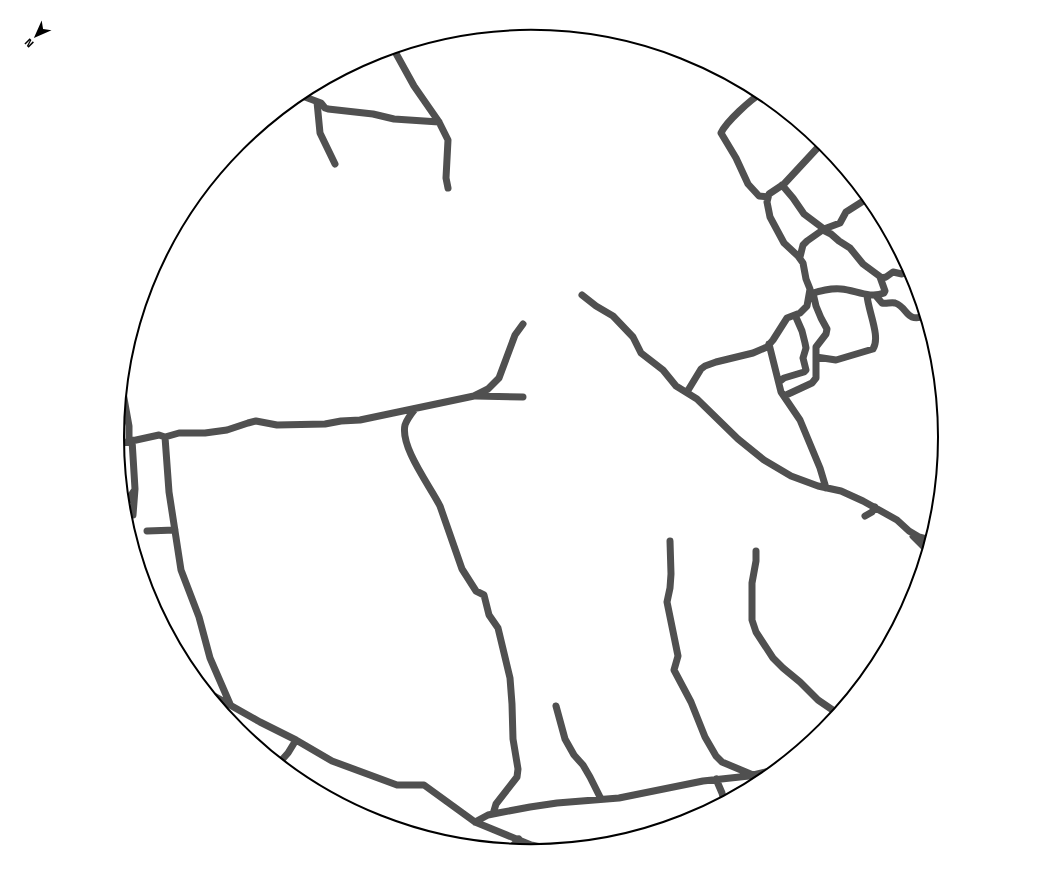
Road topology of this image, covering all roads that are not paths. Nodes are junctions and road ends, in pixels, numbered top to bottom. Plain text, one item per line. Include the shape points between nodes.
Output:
1 (396, 53) edge
2 (755, 97) edge
3 (306, 98) edge
4 (317, 102) junction
5 (439, 122) junction
6 (818, 148) edge
7 (335, 164) dead end
8 (782, 185) junction
9 (448, 188) dead end
10 (768, 197) junction
11 (863, 201) edge
12 (823, 230) junction
13 (800, 257) junction
14 (903, 273) edge
15 (880, 277) junction
16 (812, 294) junction
17 (582, 295) dead end
18 (867, 295) junction
19 (876, 296) junction
20 (795, 315) junction
21 (920, 317) edge
22 (523, 324) dead end
23 (769, 344) junction
24 (816, 357) junction
25 (778, 382) junction
26 (687, 392) junction
27 (474, 396) junction
28 (784, 396) junction
29 (523, 397) dead end
30 (125, 406) edge
31 (415, 409) junction
32 (165, 437) junction
33 (131, 441) junction
34 (124, 443) edge
35 (826, 488) junction
36 (135, 489) junction
37 (129, 499) edge
38 (875, 507) junction
39 (133, 515) dead end
40 (865, 516) dead end
41 (175, 530) junction
42 (147, 531) dead end
43 (909, 531) junction
44 (925, 539) edge
45 (670, 541) dead end
46 (923, 546) edge
47 (756, 551) dead end
48 (219, 699) edge
49 (230, 704) junction
50 (556, 706) dead end
51 (833, 710) edge
52 (296, 740) junction
53 (282, 759) edge
54 (759, 774) edge
55 (754, 775) junction
56 (716, 779) junction
57 (723, 795) edge
58 (601, 799) junction
59 (493, 814) junction
60 (475, 822) junction
61 (519, 839) junction
62 (515, 843) edge
63 (529, 844) edge

1 - 5 street via 414,86
2 - 10 street via 721,133 748,184 759,196
3 - 4 street
4 - 5 street via 328,109 394,119
4 - 7 street via 320,133
5 - 9 street via 448,142
6 - 8 street
8 - 10 street via 773,190
8 - 12 street via 804,214
10 - 13 street via 768,210 777,231 784,243
11 - 12 street via 846,212 840,223
12 - 13 street via 805,243
12 - 15 street via 850,248 860,261
13 - 16 street
14 - 15 street via 892,272 884,278
15 - 19 street via 885,292
16 - 18 street via 829,289 841,289
16 - 20 street via 805,309
16 - 24 street via 827,329 816,346
17 - 26 street via 613,316 633,338 640,353 663,370 679,389
18 - 19 street
18 - 24 street via 877,338 873,350 836,360
19 - 21 street via 882,303 896,304 911,316
20 - 23 street via 787,318
20 - 25 street via 805,343 803,358 806,370
22 - 27 street via 515,335 499,378 488,389
23 - 25 street
23 - 26 street via 753,353 705,366
24 - 28 street via 817,375 814,380
25 - 28 street
26 - 35 street via 764,460 791,476
27 - 29 street
27 - 31 street
28 - 35 street via 800,420
30 - 33 street
31 - 32 street via 325,424 277,425 256,422 213,432 179,433
31 - 59 street via 405,426 408,447 440,506 462,569 476,591 484,595 489,615 498,628 510,678 513,739 518,773 514,783 496,804
32 - 33 street via 159,435
32 - 41 street
33 - 34 street
33 - 36 street
35 - 38 street
36 - 37 street
36 - 39 street
38 - 40 street
38 - 43 street
41 - 42 street
41 - 49 street via 183,578 199,617 210,658
43 - 44 street
43 - 46 street
45 - 55 street via 671,574 667,602 678,656 674,670 716,756 722,762
47 - 51 street via 752,583 752,620 756,632 782,668
48 - 49 street
49 - 52 street
50 - 58 street via 567,744 587,771
52 - 53 street
52 - 60 street via 332,761 398,785 424,785
54 - 55 street
55 - 56 street
56 - 57 street
56 - 58 street via 620,798
58 - 59 street via 557,803
59 - 60 street
60 - 61 street
61 - 62 street
61 - 63 street

